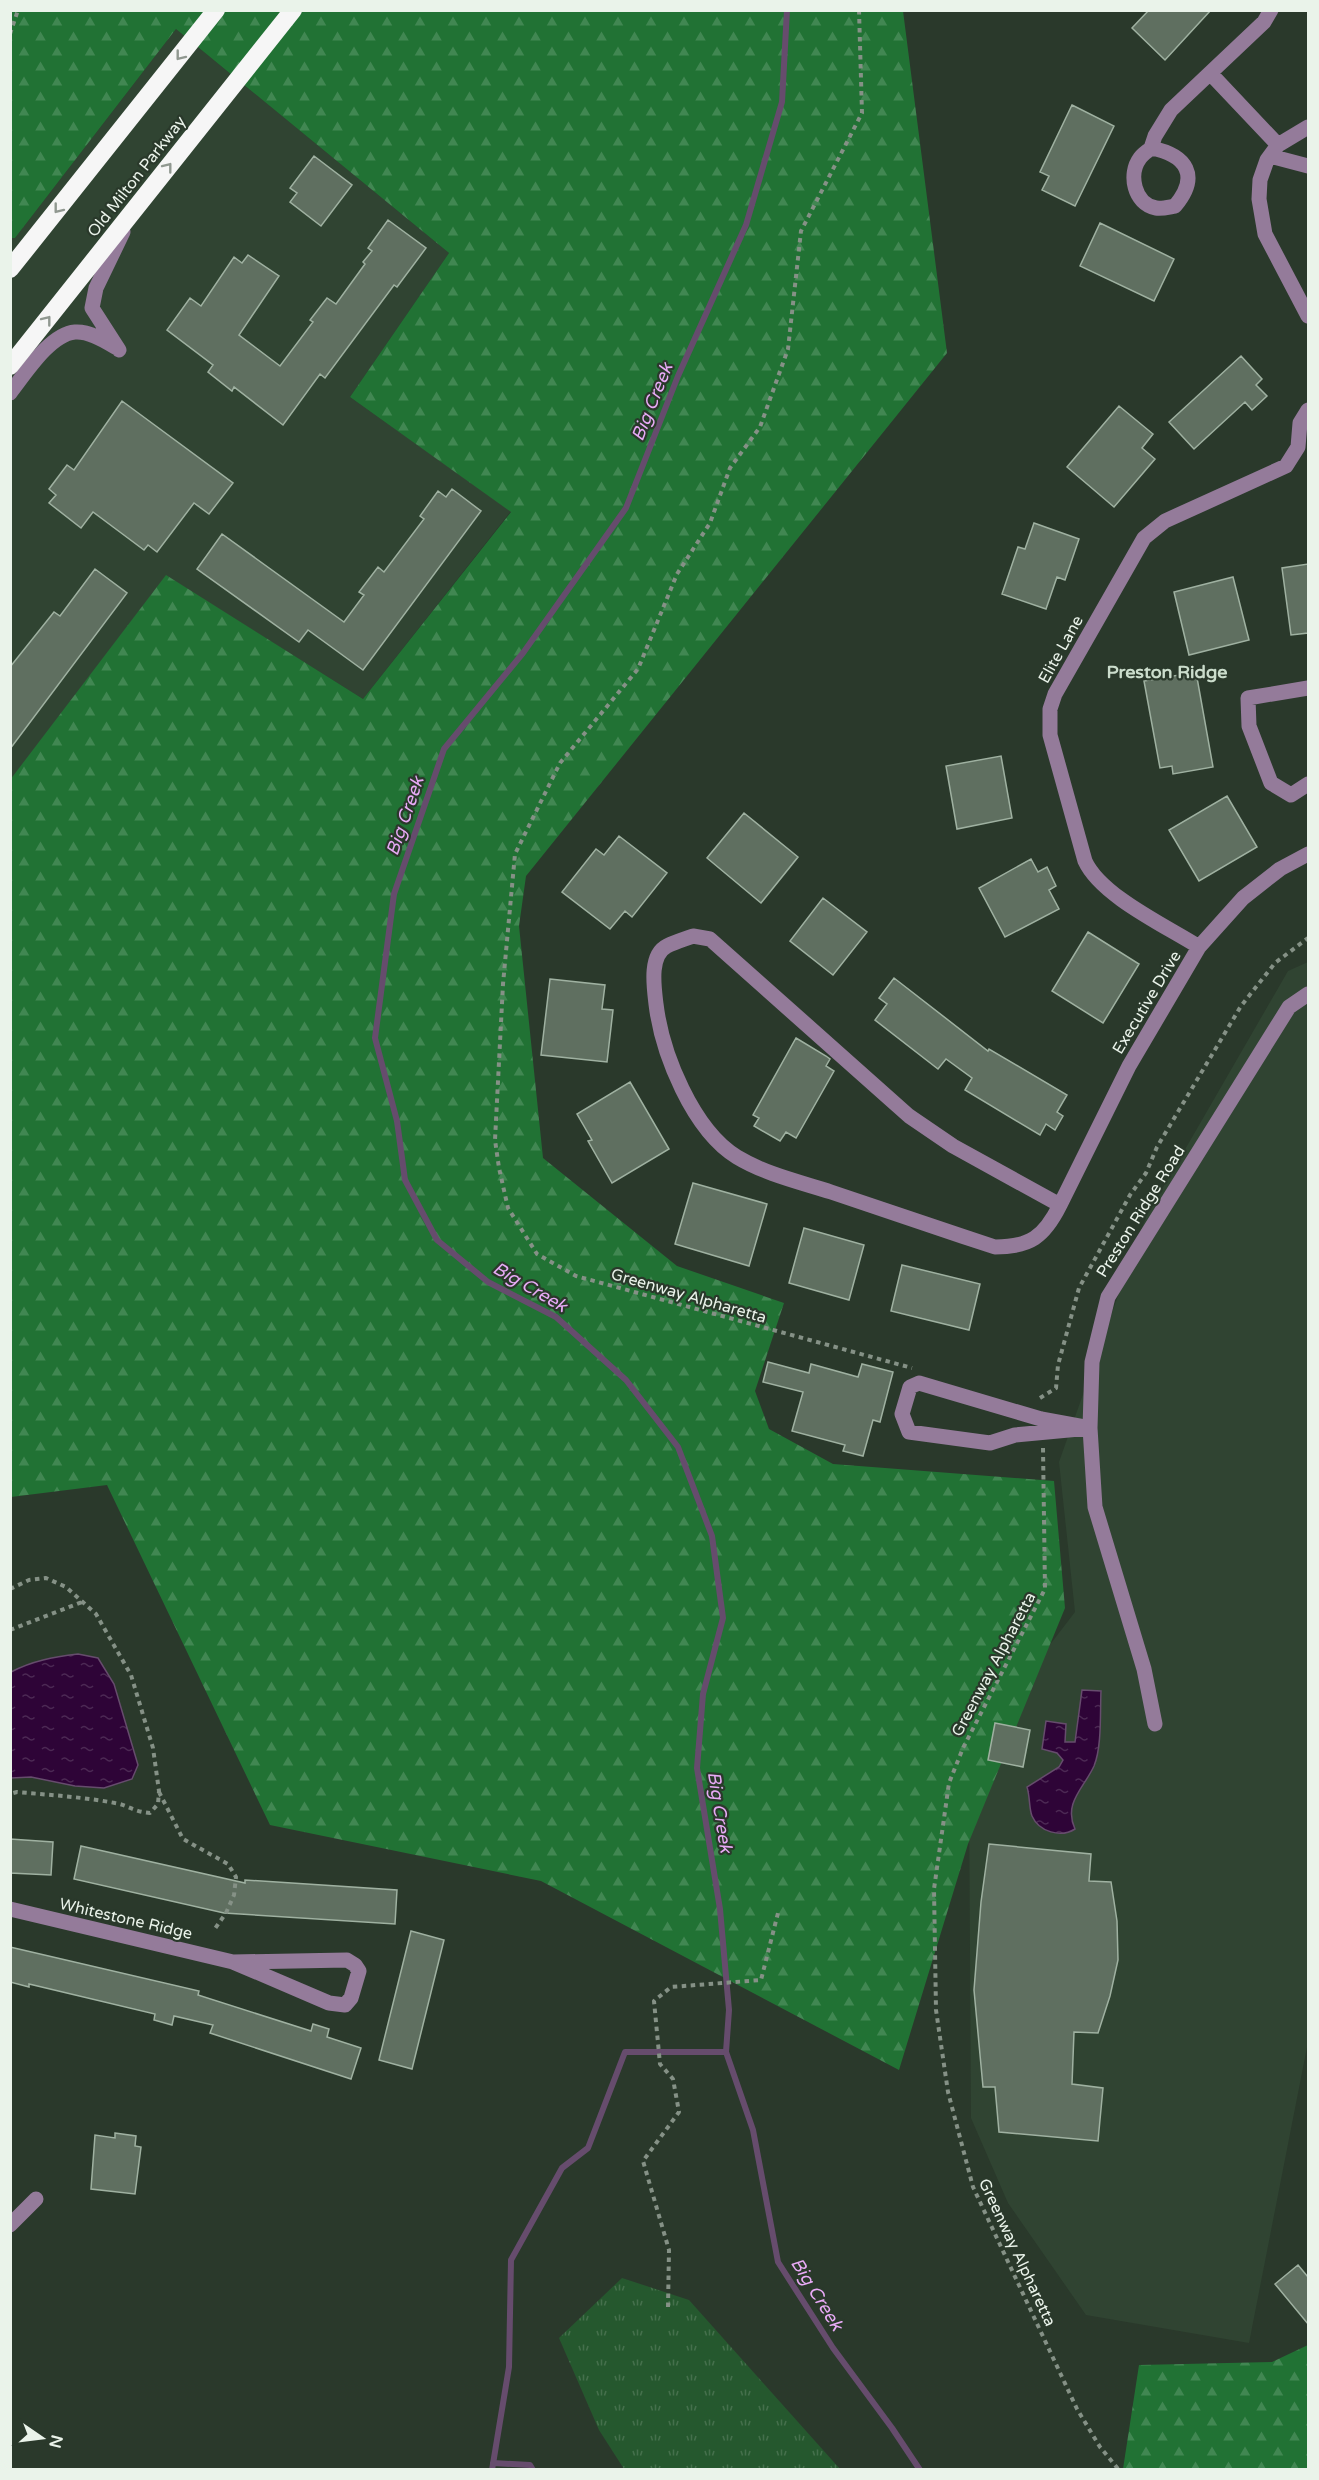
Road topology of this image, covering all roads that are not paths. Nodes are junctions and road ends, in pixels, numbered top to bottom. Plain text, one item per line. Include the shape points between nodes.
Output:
1 (216, 10) edge
2 (292, 10) edge
3 (1271, 10) edge
4 (1210, 73) junction
5 (1308, 127) edge
6 (1151, 148) dead end
7 (1274, 151) junction
8 (1308, 166) edge
9 (132, 213) junction
10 (10, 269) edge
11 (1308, 316) edge
12 (10, 366) edge
13 (10, 393) edge
14 (1308, 410) edge
15 (1308, 688) edge
16 (1308, 784) edge
17 (1308, 854) edge
18 (1199, 947) junction
19 (1308, 994) edge
20 (1060, 1205) junction
21 (1042, 1426) junction
22 (1090, 1428) junction
23 (1155, 1724) dead end
24 (10, 1909) edge
25 (233, 1962) junction
26 (36, 2199) dead end
27 (10, 2225) edge

1 -> 10 highway
9 -> 2 highway, Old Milton Parkway
3 - 4 street via 1264,22
4 - 6 street via 1171,110
4 - 7 street
5 - 7 street
7 - 8 street
7 - 11 street via 1260,180 1265,234
12 -> 9 highway, Old Milton Parkway
9 - 13 street via 96,288 92,308 119,350 97,336 75,332 49,344
14 - 18 street, Elite Lane via 1300,423 1298,447 1286,466 1165,521 1144,538 1050,709 1050,735 1090,872 1105,888
15 - 16 street via 1248,698 1249,726 1271,783 1291,795
17 - 18 street, Executive Drive via 1280,869 1243,898
18 - 20 street, Executive Drive via 1129,1066
19 - 22 street, Preston Ridge Road via 1289,1006 1108,1297 1092,1362
20 - 20 street, Executive Drive via 1051,1224 1036,1238 1016,1247 995,1247 773,1173 737,1157 701,1119 672,1065 656,1004 658,954 666,946 693,936 710,939 909,1116 953,1146
21 - 21 street via 919,1383 910,1387 902,1414 909,1432 990,1443
21 - 22 street
22 - 23 street, Preston Ridge Road via 1095,1507 1144,1670
24 - 25 street, Whitestone Ridge
25 - 25 street, Whitestone Ridge via 329,2003 345,2005 359,1971 347,1960
26 - 27 street

